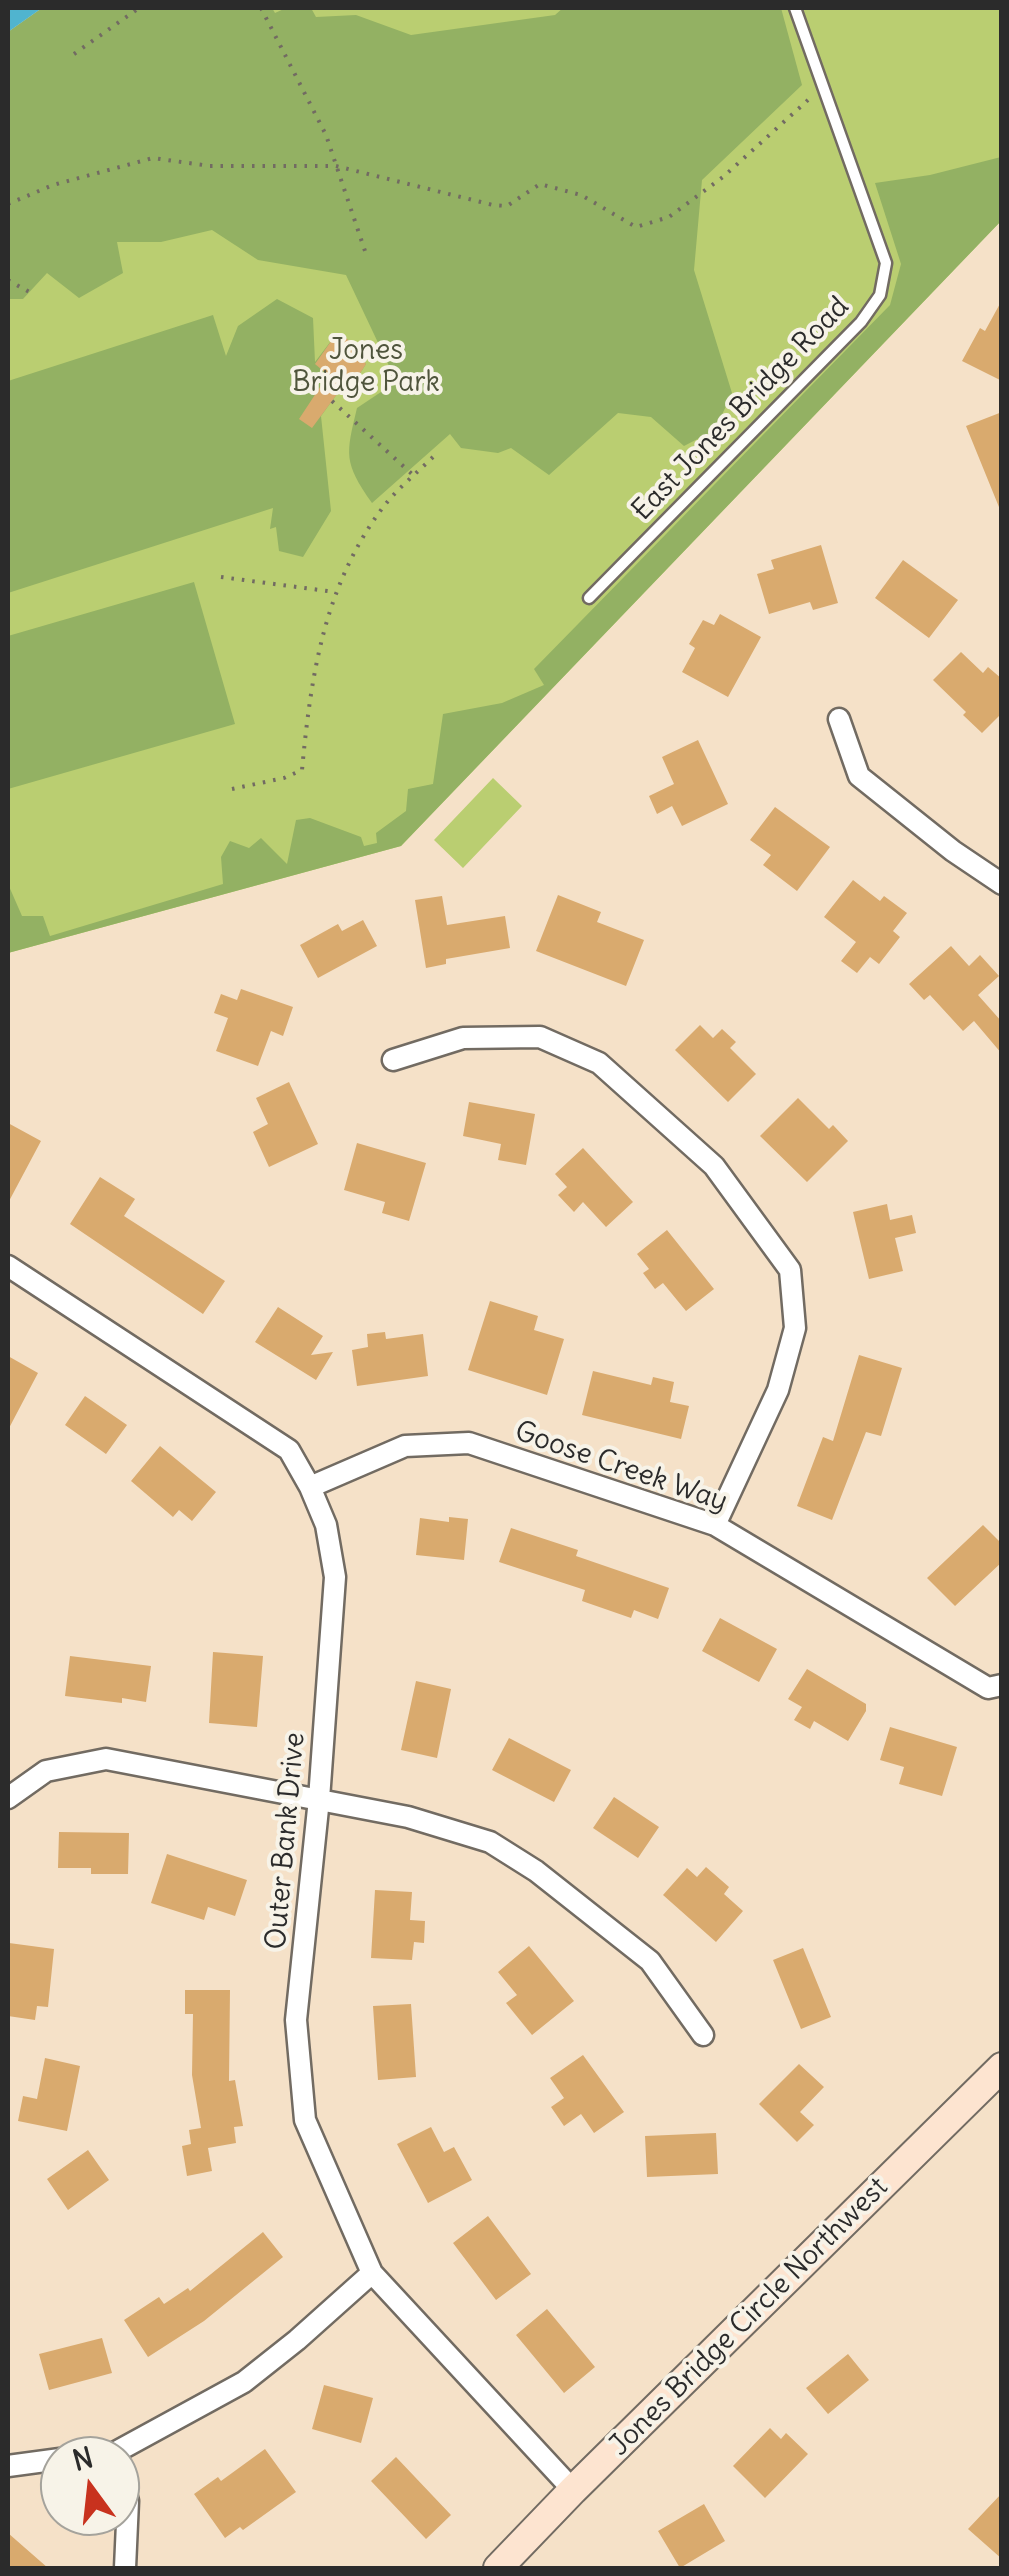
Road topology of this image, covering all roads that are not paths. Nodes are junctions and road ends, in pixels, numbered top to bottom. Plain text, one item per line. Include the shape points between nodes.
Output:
1 (794, 8) edge
2 (589, 598) dead end
3 (839, 719) dead end
4 (1002, 884) edge
5 (393, 1060) dead end
6 (8, 1266) edge
7 (310, 1486) junction
8 (715, 1526) junction
9 (1002, 1685) edge
10 (8, 1798) edge
11 (319, 1799) junction
12 (703, 2035) dead end
13 (1002, 2067) edge
14 (372, 2273) junction
15 (140, 2446) edge
16 (40, 2462) edge
17 (8, 2466) edge
18 (572, 2490) junction
19 (126, 2536) edge
20 (125, 2568) edge
21 (498, 2568) edge

1 - 2 lane, East Jones Bridge Road via 886,263 880,295
3 - 4 street via 858,776
5 - 8 street via 463,1038 540,1037 599,1063 714,1166 790,1270 795,1328 778,1390
6 - 7 street, Outer Bank Drive via 289,1450
7 - 8 street, Goose Creek Way via 405,1446 469,1443
7 - 11 street, Outer Bank Drive via 326,1525 335,1577
8 - 9 street, Goose Creek Way via 988,1688
10 - 11 street via 46,1771 106,1759
11 - 12 street via 490,1842 536,1870 650,1961
11 - 14 street, Outer Bank Drive via 296,2020 304,2120
13 - 18 street, Jones Bridge Circle Northwest
14 - 15 street via 244,2382
14 - 18 street, Outer Bank Drive
16 - 17 street
18 - 21 street, Jones Bridge Circle Northwest
19 - 20 street

